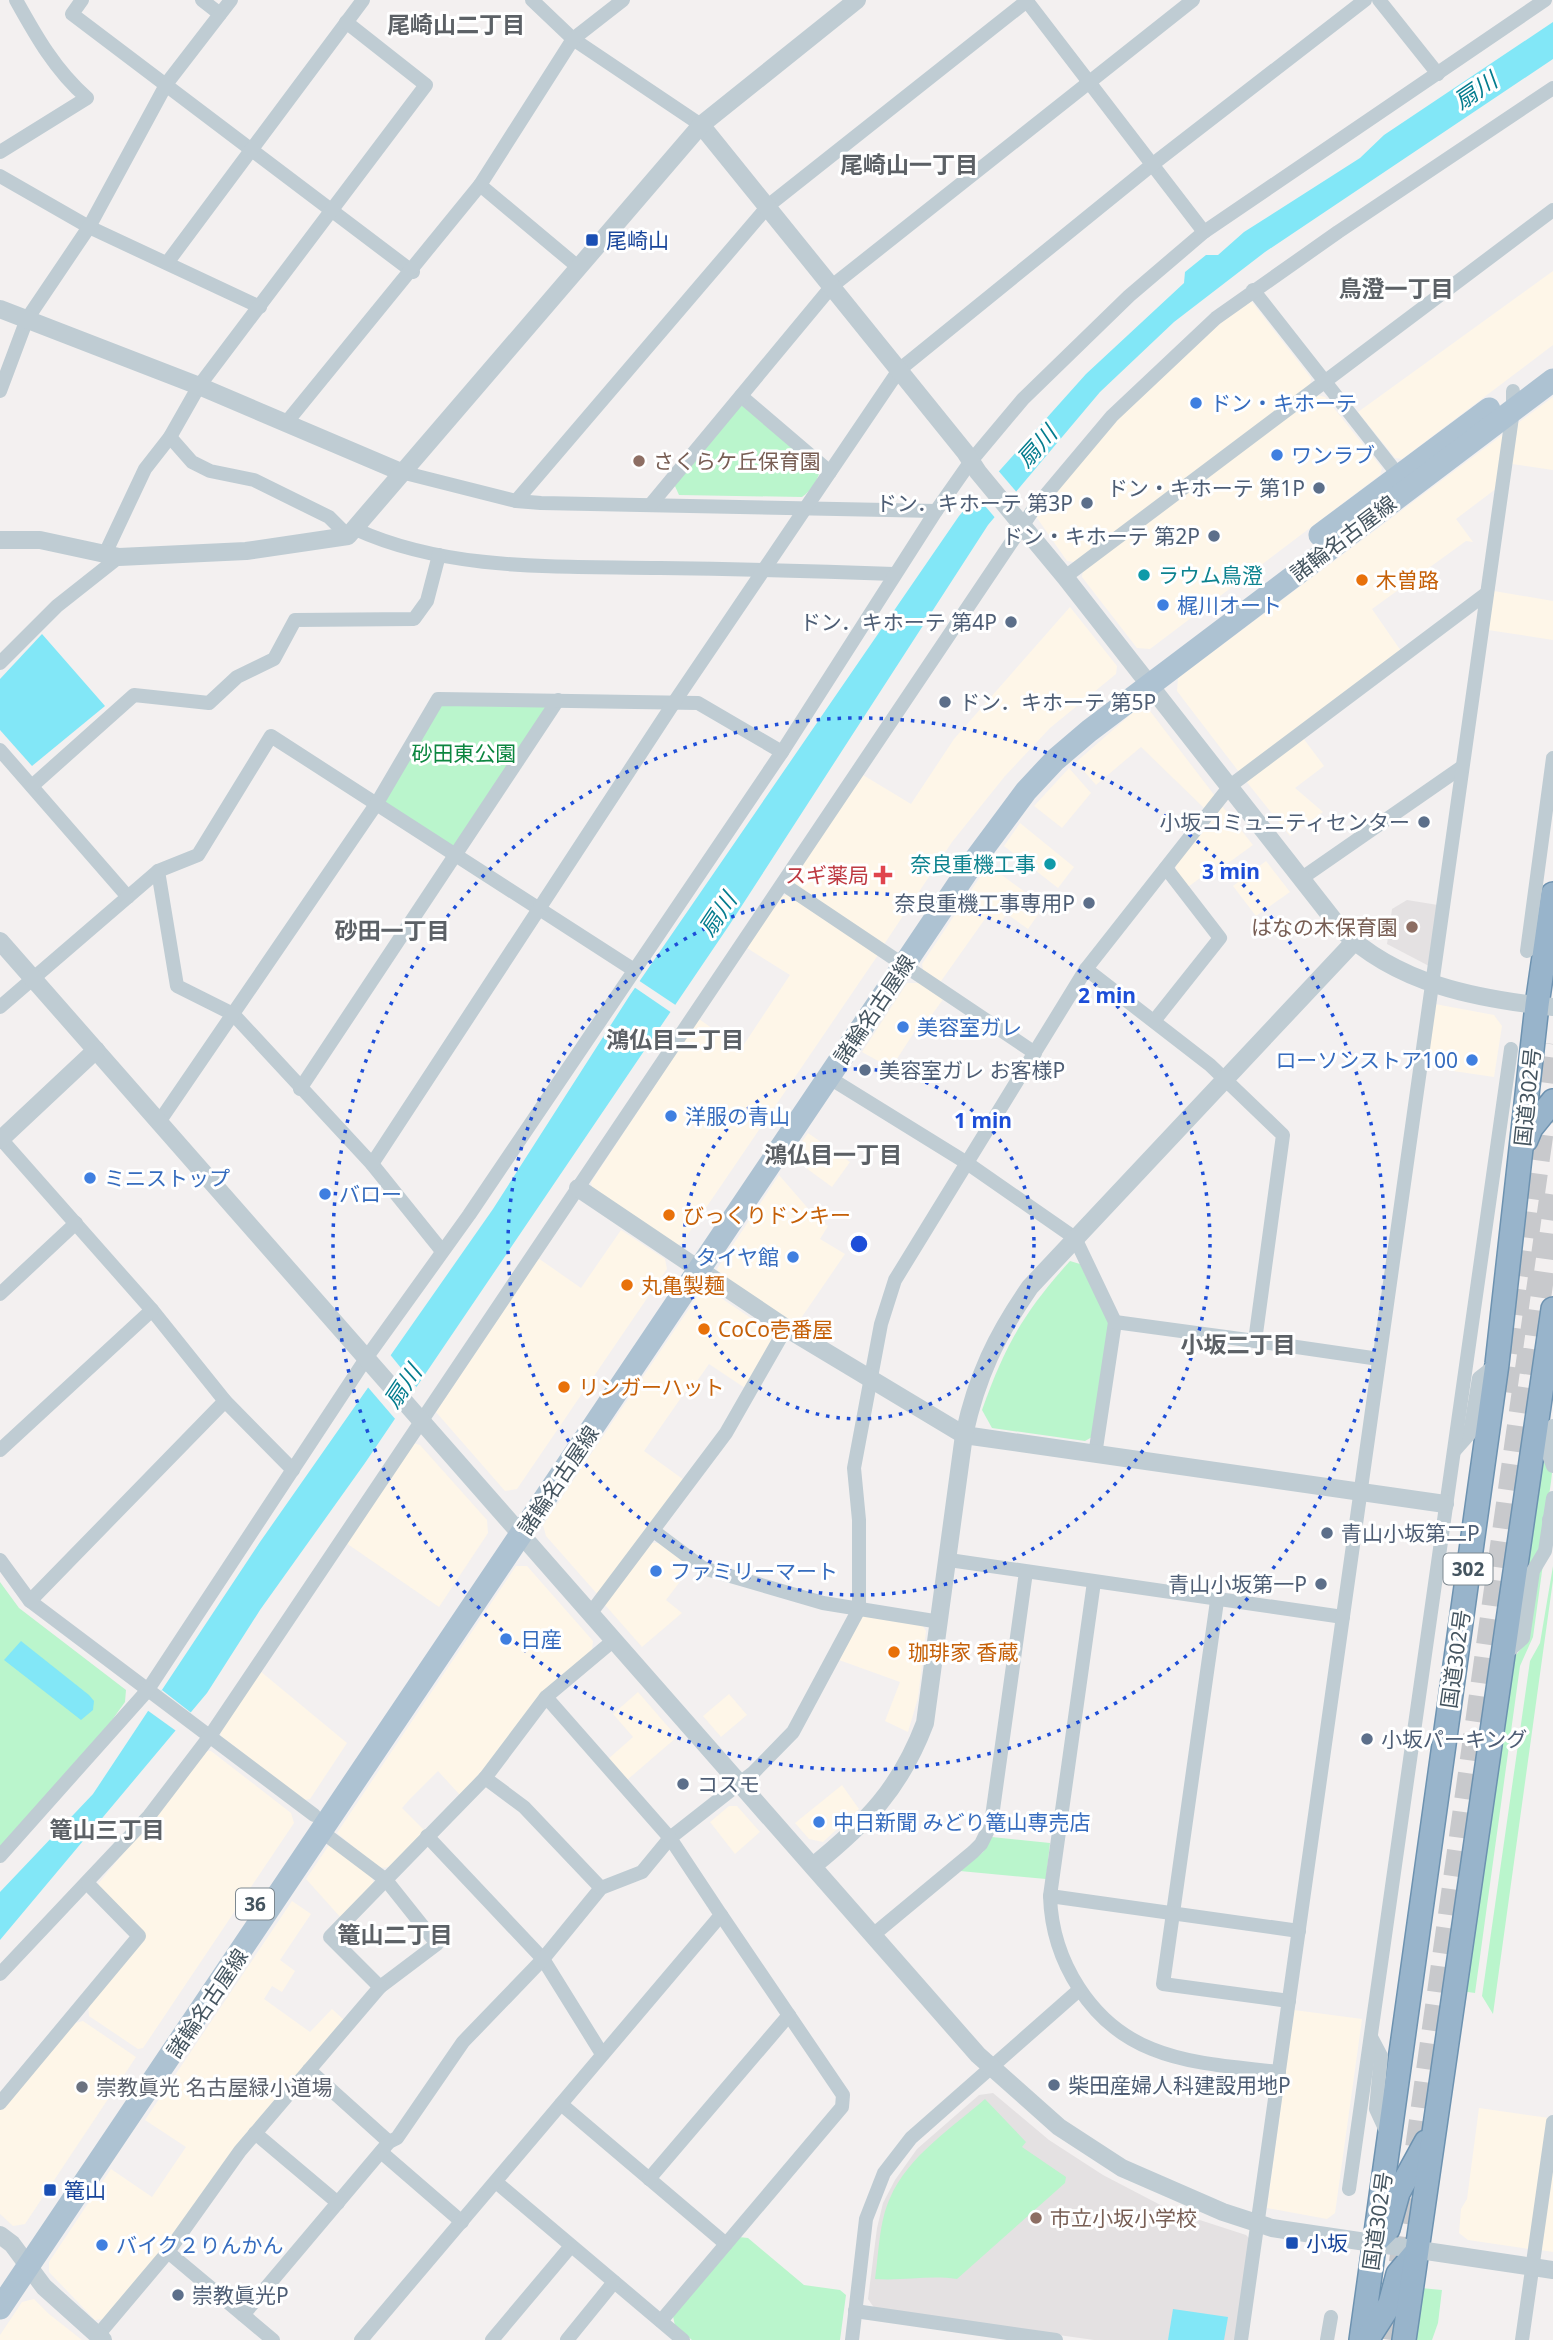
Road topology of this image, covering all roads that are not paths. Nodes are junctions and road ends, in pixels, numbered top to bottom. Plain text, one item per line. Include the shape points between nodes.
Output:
1 (16, 0) edge
2 (82, 0) edge
3 (202, 0) edge
4 (231, 0) edge
5 (363, 0) edge
6 (532, 0) edge
7 (624, 0) edge
8 (857, 0) edge
9 (1027, 0) edge
10 (1193, 0) edge
11 (1365, 0) edge
12 (1379, 0) edge
13 (1545, 0) edge
14 (220, 14) junction
15 (346, 22) junction
16 (573, 39) junction
17 (1438, 74) junction
18 (1090, 82) junction
19 (167, 83) junction
20 (1553, 88) edge
21 (701, 125) junction
22 (253, 148) junction
23 (0, 152) edge
24 (1153, 164) junction
25 (0, 176) edge
26 (480, 185) junction
27 (769, 205) junction
28 (1553, 210) edge
29 (332, 212) junction
30 (89, 227) junction
31 (1204, 232) junction
32 (167, 263) junction
33 (578, 267) junction
34 (412, 272) junction
35 (832, 286) junction
36 (1253, 290) junction
37 (260, 307) junction
38 (0, 309) edge
39 (27, 319) junction
40 (1553, 361) edge
41 (899, 370) junction
42 (1553, 380) edge
43 (1324, 382) junction
44 (199, 386) junction
45 (0, 391) edge
46 (740, 396) junction
47 (1513, 400) junction
48 (286, 423) junction
49 (170, 437) junction
50 (974, 467) junction
51 (401, 472) junction
52 (830, 472) junction
53 (1399, 476) junction
54 (516, 500) junction
55 (652, 503) junction
56 (808, 507) junction
57 (936, 511) junction
58 (1019, 520) junction
59 (351, 532) junction
60 (0, 540) edge
61 (439, 555) junction
62 (112, 557) junction
63 (766, 569) junction
64 (894, 574) junction
65 (1065, 577) junction
66 (1487, 593) junction
67 (0, 663) edge
68 (1143, 678) junction
69 (558, 700) junction
70 (675, 701) junction
71 (0, 750) edge
72 (782, 752) junction
73 (1553, 758) edge
74 (1462, 767) junction
75 (32, 786) junction
76 (1230, 786) junction
77 (377, 803) junction
78 (457, 856) junction
79 (1166, 868) junction
80 (1538, 870) junction
81 (158, 871) junction
82 (1302, 878) junction
83 (783, 884) junction
84 (1553, 886) edge
85 (1553, 894) edge
86 (128, 897) junction
87 (540, 909) junction
88 (0, 941) edge
89 (1354, 942) junction
90 (1527, 951) dead end
91 (898, 962) junction
92 (1086, 969) junction
93 (634, 970) junction
94 (33, 979) junction
95 (1432, 985) junction
96 (1553, 988) edge
97 (1545, 1006) edge
98 (0, 1007) edge
99 (233, 1014) junction
100 (1154, 1021) junction
101 (1511, 1049) dead end
102 (96, 1050) junction
103 (1035, 1053) junction
104 (828, 1077) junction
105 (1225, 1078) junction
106 (300, 1089) junction
107 (1553, 1101) edge
108 (159, 1122) junction
109 (0, 1139) edge
110 (1521, 1152) junction
111 (967, 1163) junction
112 (372, 1164) junction
113 (578, 1188) junction
114 (76, 1223) junction
115 (1075, 1238) junction
116 (442, 1251) junction
117 (692, 1266) junction
118 (0, 1294) edge
119 (1553, 1309) edge
120 (152, 1310) junction
121 (1115, 1322) junction
122 (786, 1328) junction
123 (1255, 1341) junction
124 (1379, 1359) junction
125 (372, 1363) junction
126 (1497, 1364) junction
127 (1541, 1374) junction
128 (871, 1380) junction
129 (1553, 1399) edge
130 (225, 1401) junction
131 (417, 1414) junction
132 (1553, 1426) edge
133 (964, 1435) junction
134 (0, 1450) edge
135 (1455, 1450) junction
136 (1096, 1455) junction
137 (1553, 1466) edge
138 (293, 1470) junction
139 (1360, 1493) junction
140 (1553, 1498) edge
141 (1445, 1504) junction
142 (1552, 1520) edge
143 (516, 1530) junction
144 (654, 1532) junction
145 (0, 1560) edge
146 (949, 1560) junction
147 (1026, 1572) junction
148 (1094, 1582) junction
149 (30, 1601) junction
150 (1217, 1601) junction
151 (859, 1609) junction
152 (590, 1614) junction
153 (1343, 1617) junction
154 (940, 1622) junction
155 (614, 1640) junction
156 (1501, 1657) junction
157 (152, 1694) junction
158 (546, 1698) junction
159 (210, 1736) junction
160 (485, 1778) junction
161 (740, 1782) junction
162 (318, 1823) junction
163 (427, 1836) junction
164 (670, 1838) junction
165 (0, 1856) edge
166 (813, 1866) junction
167 (386, 1880) junction
168 (88, 1884) junction
169 (601, 1888) junction
170 (1050, 1896) junction
171 (1172, 1913) junction
172 (721, 1915) junction
173 (1299, 1931) junction
174 (873, 1935) junction
175 (543, 1959) junction
176 (0, 1974) edge
177 (380, 1987) junction
178 (1079, 1990) junction
179 (1289, 2001) junction
180 (789, 2015) junction
181 (1371, 2036) junction
182 (602, 2054) junction
183 (991, 2068) junction
184 (309, 2070) junction
185 (1279, 2072) junction
186 (0, 2103) edge
187 (561, 2104) junction
188 (1435, 2117) junction
189 (1553, 2128) edge
190 (255, 2133) junction
191 (1388, 2137) junction
192 (385, 2147) junction
193 (649, 2179) junction
194 (496, 2182) junction
195 (1349, 2189) dead end
196 (338, 2203) junction
197 (461, 2222) junction
198 (1258, 2224) junction
199 (0, 2235) edge
200 (1374, 2243) junction
201 (726, 2244) junction
202 (571, 2246) junction
203 (1417, 2251) junction
204 (169, 2252) junction
205 (24, 2261) junction
206 (1534, 2267) junction
207 (1553, 2270) edge
208 (614, 2282) junction
209 (0, 2287) edge
210 (0, 2308) edge
211 (855, 2311) junction
212 (243, 2315) junction
213 (1331, 2316) dead end
214 (662, 2322) junction
215 (100, 2337) edge
216 (568, 2339) edge
217 (273, 2340) edge
218 (361, 2340) edge
219 (492, 2340) edge
220 (683, 2340) edge
221 (852, 2340) edge
222 (1056, 2340) edge
223 (1241, 2340) edge
224 (1327, 2340) edge
225 (1361, 2340) edge
226 (1367, 2340) edge
227 (1404, 2340) edge
228 (1522, 2340) edge

1 - 23 street via 40,44 87,98
2 - 19 street via 72,14
3 - 14 street
4 - 14 street
5 - 15 street
6 - 16 street
7 - 16 street
8 - 21 street
9 - 18 street
9 - 27 street
10 - 18 street
11 - 24 street
12 - 17 street
13 - 17 street
14 - 19 street
15 - 22 street
15 - 29 street via 426,85
16 - 21 street
16 - 26 street
17 - 31 street
18 - 24 street
18 - 35 street
19 - 22 street
19 - 30 street
20 - 36 street
21 - 27 street
21 - 33 street
22 - 29 street
22 - 32 street
24 - 31 street
24 - 41 street
25 - 30 street
26 - 33 street
26 - 34 street
27 - 35 street
27 - 54 street
28 - 43 street
29 - 34 street
29 - 37 street
30 - 32 street
30 - 39 street
31 - 50 street via 1129,296 1023,399
32 - 37 street
33 - 51 street
34 - 48 street
35 - 41 street
35 - 46 street
36 - 43 street
36 - 58 street via 1144,383 1033,510
37 - 44 street
38 - 39 street
39 - 44 street
39 - 45 street
40 - 47 main road, 諸輪名古屋線 / 36
41 - 50 street
41 - 52 street
42 - 47 main road, 諸輪名古屋線 / 36
43 - 53 street
43 - 65 street
44 - 48 street
44 - 49 street
46 - 52 street
46 - 55 street
47 - 53 main road, 諸輪名古屋線 / 36
47 - 66 street
47 - 68 main road, 諸輪名古屋線 / 36
48 - 51 street
49 - 59 street via 191,462 254,480
49 - 62 street via 145,469
50 - 57 street
50 - 58 street
51 - 54 street
51 - 59 street
52 - 56 street
53 - 68 main road, 諸輪名古屋線 / 36
54 - 55 street
55 - 56 street
56 - 57 street
56 - 63 street
57 - 64 street
58 - 65 street
58 - 83 street
59 - 61 street
59 - 62 street via 246,551
60 - 62 street via 40,540
61 - 63 street via 528,566
61 - 75 street via 426,601 414,619 295,620 274,659 237,677 209,703 134,695
62 - 67 street
63 - 64 street
63 - 70 street
64 - 72 street
65 - 68 street
66 - 74 street
66 - 76 street
68 - 76 street
68 - 91 main road, 諸輪名古屋線 / 36 via 1080,720 1016,783 951,869
69 - 70 street
69 - 77 street via 438,699
69 - 78 street
70 - 72 street via 698,703
70 - 87 street
71 - 75 street
72 - 93 street
73 - 80 street
74 - 82 street
74 - 95 street
75 - 86 street
76 - 79 street
76 - 82 street
77 - 78 street
77 - 81 street via 271,736 198,855
77 - 99 street
78 - 87 street
78 - 106 street
79 - 92 street
79 - 100 street via 1220,938
80 - 84 street
80 - 90 street
81 - 86 street
81 - 99 street via 177,986
82 - 89 street
83 - 91 street
83 - 113 street
85 - 97 highway, 国道302号 / 302
86 - 94 street
87 - 93 street
87 - 112 street
88 - 94 street
89 - 95 street via 1388,965
89 - 105 street
91 - 103 street
91 - 104 main road, 諸輪名古屋線 / 36
91 - 117 main road, 諸輪名古屋線 / 36
92 - 100 street
92 - 103 street
93 - 116 street
94 - 98 street
94 - 102 street
95 - 97 street
95 - 124 street
96 - 97 highway
97 - 110 highway, 国道302号 / 302
99 - 106 street
99 - 108 street
100 - 105 street
101 - 135 street
102 - 108 street
102 - 109 street
103 - 111 street
104 - 111 street
104 - 117 main road, 諸輪名古屋線 / 36
105 - 115 street
105 - 123 street via 1283,1135
106 - 112 street
107 - 110 highway via 1531,1128
108 - 125 street
109 - 114 street
110 - 126 highway, 国道302号 / 302
111 - 115 street
111 - 128 street via 895,1280
112 - 116 street
113 - 117 street
113 - 131 street
114 - 118 street
114 - 120 street
115 - 121 street
115 - 133 street via 1030,1287 1004,1325 985,1360
116 - 125 street
117 - 122 street
117 - 143 main road, 諸輪名古屋線 / 36
119 - 127 highway, 国道302号 / 302
120 - 130 street
120 - 134 street
121 - 123 street
121 - 136 street
122 - 128 street
122 - 144 street via 726,1433
123 - 124 street
124 - 139 street
125 - 131 street
125 - 138 street
126 - 135 street via 1479,1378 1470,1433
126 - 191 highway, 国道302号 / 302
127 - 129 street
127 - 156 highway, 国道302号 / 302
128 - 133 street
128 - 151 street via 854,1468
130 - 138 street
130 - 149 street
131 - 143 street
131 - 159 street
132 - 137 street via 1549,1455
133 - 136 street
133 - 146 street
135 - 141 street
136 - 139 street
138 - 157 street
139 - 141 street
139 - 153 street
140 - 142 street
141 - 181 street
142 - 156 street via 1545,1552 1533,1571 1523,1638
143 - 152 street
143 - 162 main road, 諸輪名古屋線 / 36
144 - 151 street via 703,1568
144 - 152 street
145 - 149 street
146 - 147 street
146 - 154 street
147 - 148 street
147 - 174 street via 991,1824 973,1852
148 - 150 street
148 - 170 street
149 - 157 street
150 - 153 street
150 - 171 street
151 - 154 street
151 - 161 street via 793,1732
152 - 155 street
153 - 173 street
154 - 166 street via 925,1723 908,1766 874,1811
155 - 158 street
155 - 161 street
156 - 188 highway, 国道302号 / 302
157 - 159 street
157 - 165 street
158 - 160 street
158 - 164 street
159 - 162 street
159 - 168 street via 149,1816
160 - 163 street
160 - 169 street via 524,1807
161 - 164 street
161 - 166 street
162 - 167 street
162 - 205 main road, 諸輪名古屋線 / 36
163 - 167 street
163 - 175 street
164 - 169 street via 642,1872
164 - 172 street
166 - 174 street
167 - 177 street via 330,1937
167 - 177 street via 437,1944
168 - 176 street
168 - 186 street via 139,1936
169 - 175 street
170 - 171 street
170 - 178 street via 1057,1939
171 - 173 street
171 - 179 street via 1163,1984
172 - 180 street
172 - 182 street
173 - 179 street
174 - 183 street
175 - 182 street
175 - 192 street via 463,2042 397,2138
177 - 184 street
178 - 183 street
178 - 185 street via 1123,2033 1152,2049 1194,2061
179 - 185 street
180 - 193 street
180 - 201 street via 843,2095 842,2107
181 - 191 street via 1381,2056 1376,2109
181 - 195 street
182 - 187 street
183 - 198 street via 1059,2127 1122,2168
183 - 211 street via 911,2138 884,2173 866,2219
184 - 190 street
184 - 192 street
185 - 198 street
187 - 193 street
187 - 194 street
188 - 200 highway via 1424,2149 1398,2193 1388,2229
188 - 203 highway, 国道302号 / 302
189 - 206 street
190 - 196 street
190 - 204 street
191 - 200 highway, 国道302号 / 302
192 - 196 street
192 - 197 street
193 - 201 street
194 - 197 street
194 - 202 street
196 - 212 street
197 - 218 street
198 - 200 street
198 - 223 street
199 - 205 street
200 - 203 street
200 - 225 highway, 国道302号 / 302
201 - 214 street
202 - 208 street
202 - 219 street
203 - 206 street
203 - 226 highway via 1398,2274 1390,2304
203 - 227 highway, 国道302号 / 302
204 - 212 street
204 - 215 street
205 - 209 main road, 諸輪名古屋線 / 36
205 - 210 main road, 諸輪名古屋線 / 36
205 - 215 street via 44,2287
206 - 207 street
206 - 228 street
208 - 214 street
208 - 216 street
211 - 221 street
211 - 222 street
212 - 217 street
213 - 224 street
214 - 220 street

